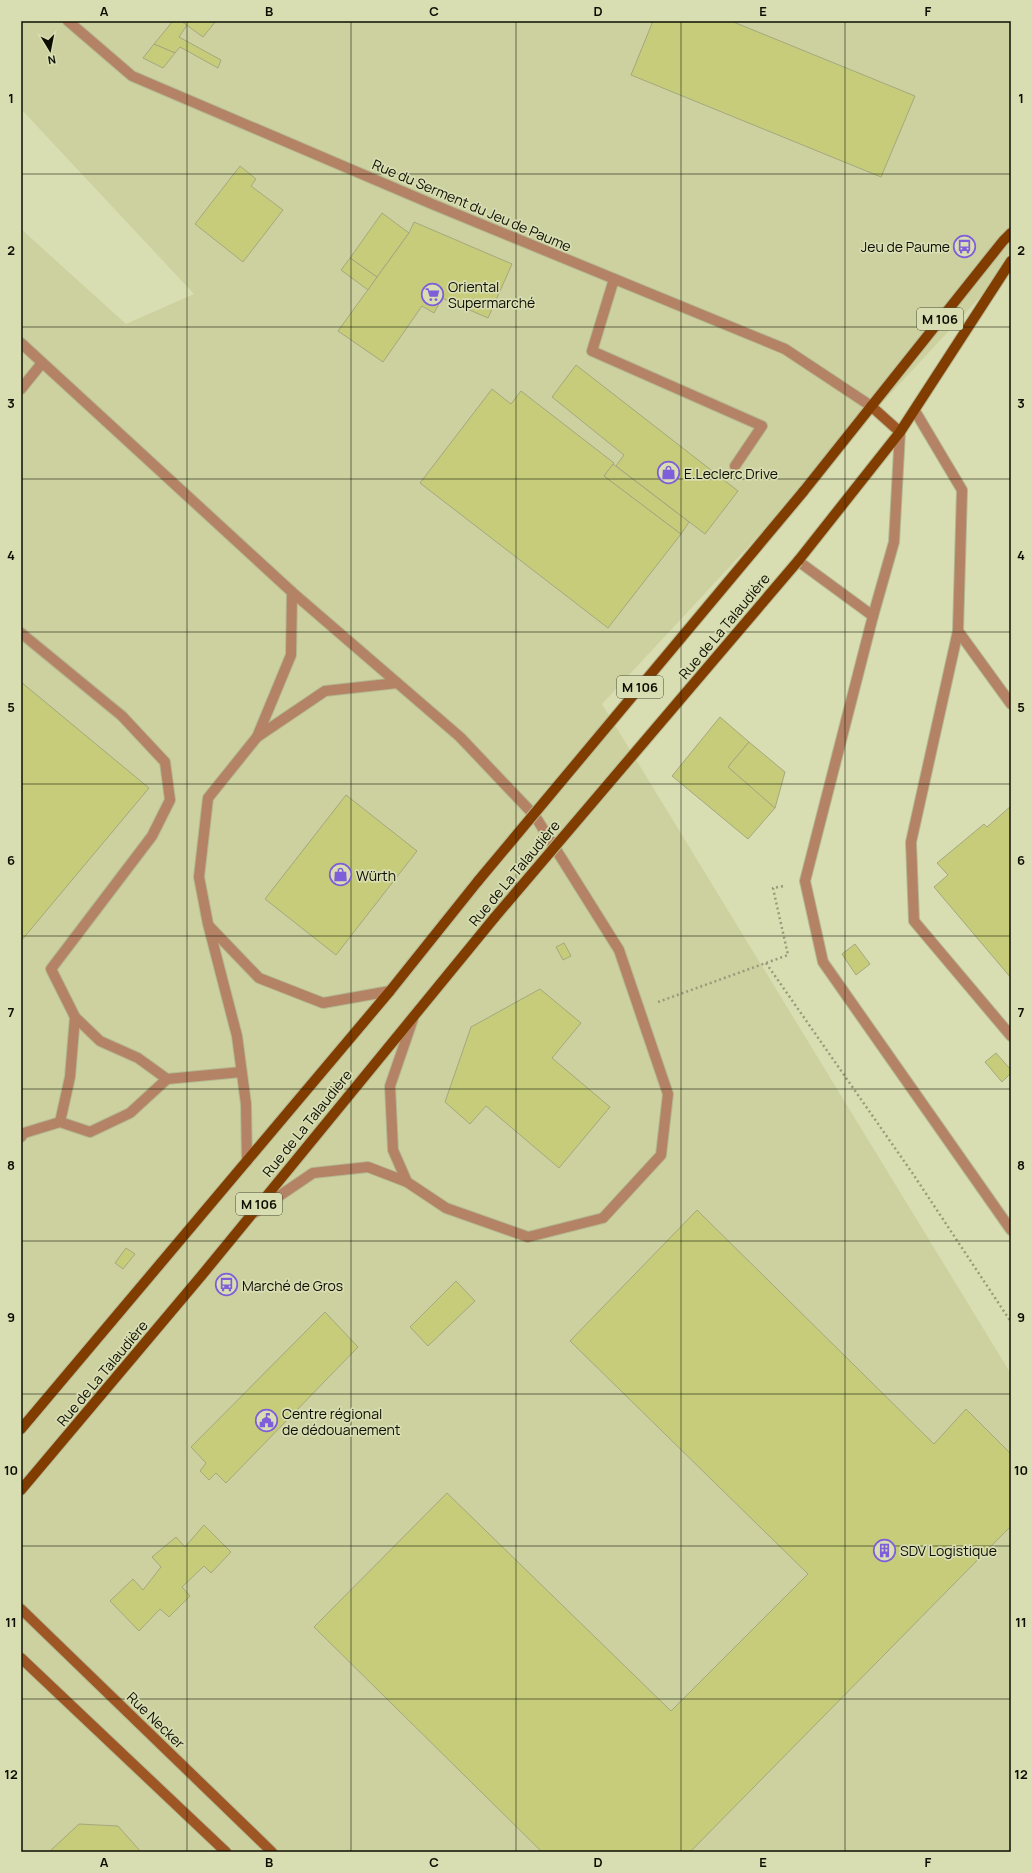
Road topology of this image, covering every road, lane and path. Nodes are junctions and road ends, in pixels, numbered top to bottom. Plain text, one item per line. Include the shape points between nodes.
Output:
1 (68, 21) edge
2 (1011, 233) edge
3 (1011, 261) edge
4 (614, 279) junction
5 (21, 343) edge
6 (42, 363) junction
7 (21, 389) edge
8 (871, 406) junction
9 (915, 411) junction
10 (900, 432) junction
11 (735, 466) dead end
12 (798, 561) junction
13 (292, 592) junction
14 (873, 616) junction
15 (958, 631) junction
16 (21, 633) edge
17 (397, 683) junction
18 (1011, 704) edge
19 (257, 736) junction
20 (805, 881) junction
21 (208, 924) junction
22 (766, 963) junction
23 (390, 991) junction
24 (639, 1009) junction
25 (414, 1014) junction
26 (75, 1017) junction
27 (1011, 1036) edge
28 (241, 1072) junction
29 (167, 1079) junction
30 (60, 1122) junction
31 (21, 1137) edge
32 (247, 1161) junction
33 (407, 1182) junction
34 (249, 1217) junction
35 (1011, 1230) edge
36 (1011, 1322) edge
37 (21, 1429) edge
38 (21, 1490) edge
39 (21, 1609) edge
40 (21, 1658) edge
41 (226, 1852) edge
42 (272, 1852) edge

1 - 4 street, Rue du Serment du Jeu de Paume via 132,76
2 - 8 main road, Rue de La Talaudière / M 106
3 - 9 main road, Rue de La Talaudière / M 106
4 - 8 street, Rue du Serment du Jeu de Paume via 785,349
4 - 11 street via 592,351 762,426
5 - 6 street
6 - 7 street
6 - 13 street
8 - 10 main road
8 - 23 main road, Rue de La Talaudière / M 106, bridge via 803,492 478,881
9 - 10 main road, Rue de La Talaudière / M 106
9 - 15 street via 962,490
10 - 12 main road, Rue de La Talaudière
10 - 14 street via 894,542
12 - 14 street
12 - 25 main road, Rue de La Talaudière / M 106, bridge
13 - 17 street
13 - 19 street via 292,655
14 - 20 street
15 - 18 street
15 - 27 street via 911,842 914,921
16 - 26 street via 122,716 165,762 170,800 152,836 51,969
17 - 19 street via 325,691
17 - 24 street via 460,737 535,816 619,950
19 - 21 street via 208,798 199,877
20 - 22 path via 773,888 788,955
20 - 35 street via 823,962
21 - 23 street via 260,978 323,1003
21 - 28 street via 237,1036
22 - 24 path
22 - 36 path via 913,1174
23 - 32 main road, Rue de La Talaudière / M 106
24 - 33 street via 668,1094 661,1155 603,1218 528,1237 446,1208
25 - 33 street via 390,1086 393,1150
25 - 34 main road, Rue de La Talaudière / M 106
26 - 29 street via 100,1041 138,1058
26 - 30 street via 70,1077
28 - 29 street
28 - 32 street via 246,1104
29 - 30 street via 130,1113 90,1132
30 - 31 street via 24,1133
32 - 37 main road, Rue de La Talaudière / M 106
33 - 34 street via 368,1167 313,1173
34 - 38 main road, Rue de La Talaudière / M 106
39 - 42 main road, Rue Necker
40 - 41 main road

